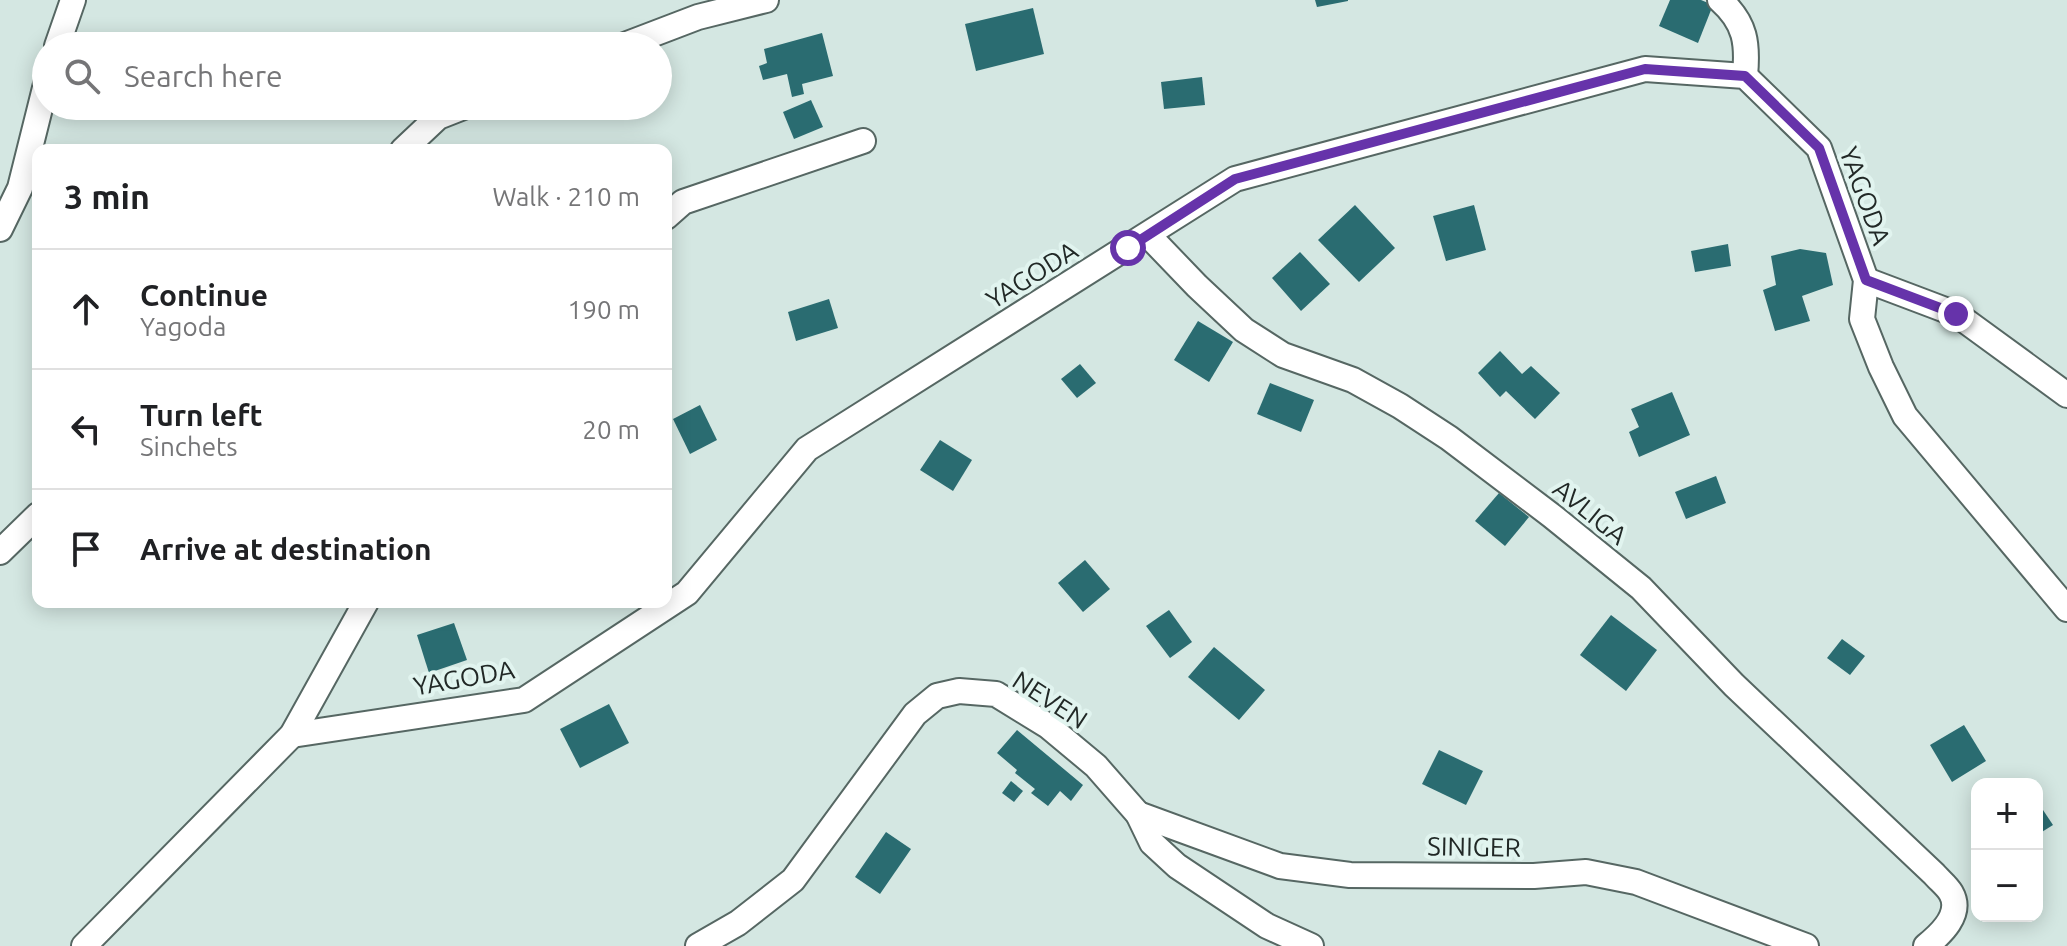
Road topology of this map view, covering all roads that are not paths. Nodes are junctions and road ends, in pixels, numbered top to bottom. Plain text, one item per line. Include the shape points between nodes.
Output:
1 (73, 0) edge
2 (766, 0) edge
3 (1720, 0) edge
4 (62, 32) edge
5 (659, 32) edge
6 (1745, 76) junction
7 (37, 120) edge
8 (435, 120) edge
9 (863, 141) dead end
10 (409, 144) edge
11 (672, 212) edge
12 (0, 229) edge
13 (1148, 235) junction
14 (1866, 280) junction
15 (2067, 395) edge
16 (32, 521) edge
17 (0, 552) edge
18 (672, 603) edge
19 (363, 608) edge
20 (664, 608) edge
21 (2067, 609) edge
22 (292, 735) junction
23 (1138, 814) junction
24 (84, 946) edge
25 (698, 946) edge
26 (1311, 946) edge
27 (1806, 946) edge
28 (1926, 946) edge

1 - 4 street
2 - 5 street
3 - 6 street via 1738,20 1748,45
6 - 13 street, YAGODA via 1645,69 1235,179
6 - 14 street, YAGODA via 1819,148
7 - 12 street via 20,188
8 - 10 street
9 - 11 street via 683,202
13 - 18 street, YAGODA via 807,449 687,593
13 - 28 street, AVLIGA via 1244,330 1283,355 1353,380 1436,430 1641,588 1952,895 1954,911 1942,933
14 - 15 street via 1956,314
14 - 21 street, YAGODA via 1862,319 1905,416
16 - 17 street
19 - 22 street
20 - 22 street, YAGODA via 524,700
22 - 24 street
23 - 25 street, NEVEN via 1096,766 1048,726 996,694 959,691 937,696 915,714 793,880
23 - 26 street, NEVEN via 1152,843 1177,866 1267,926
23 - 27 street, SINIGER via 1280,866 1350,875 1586,872 1636,882

